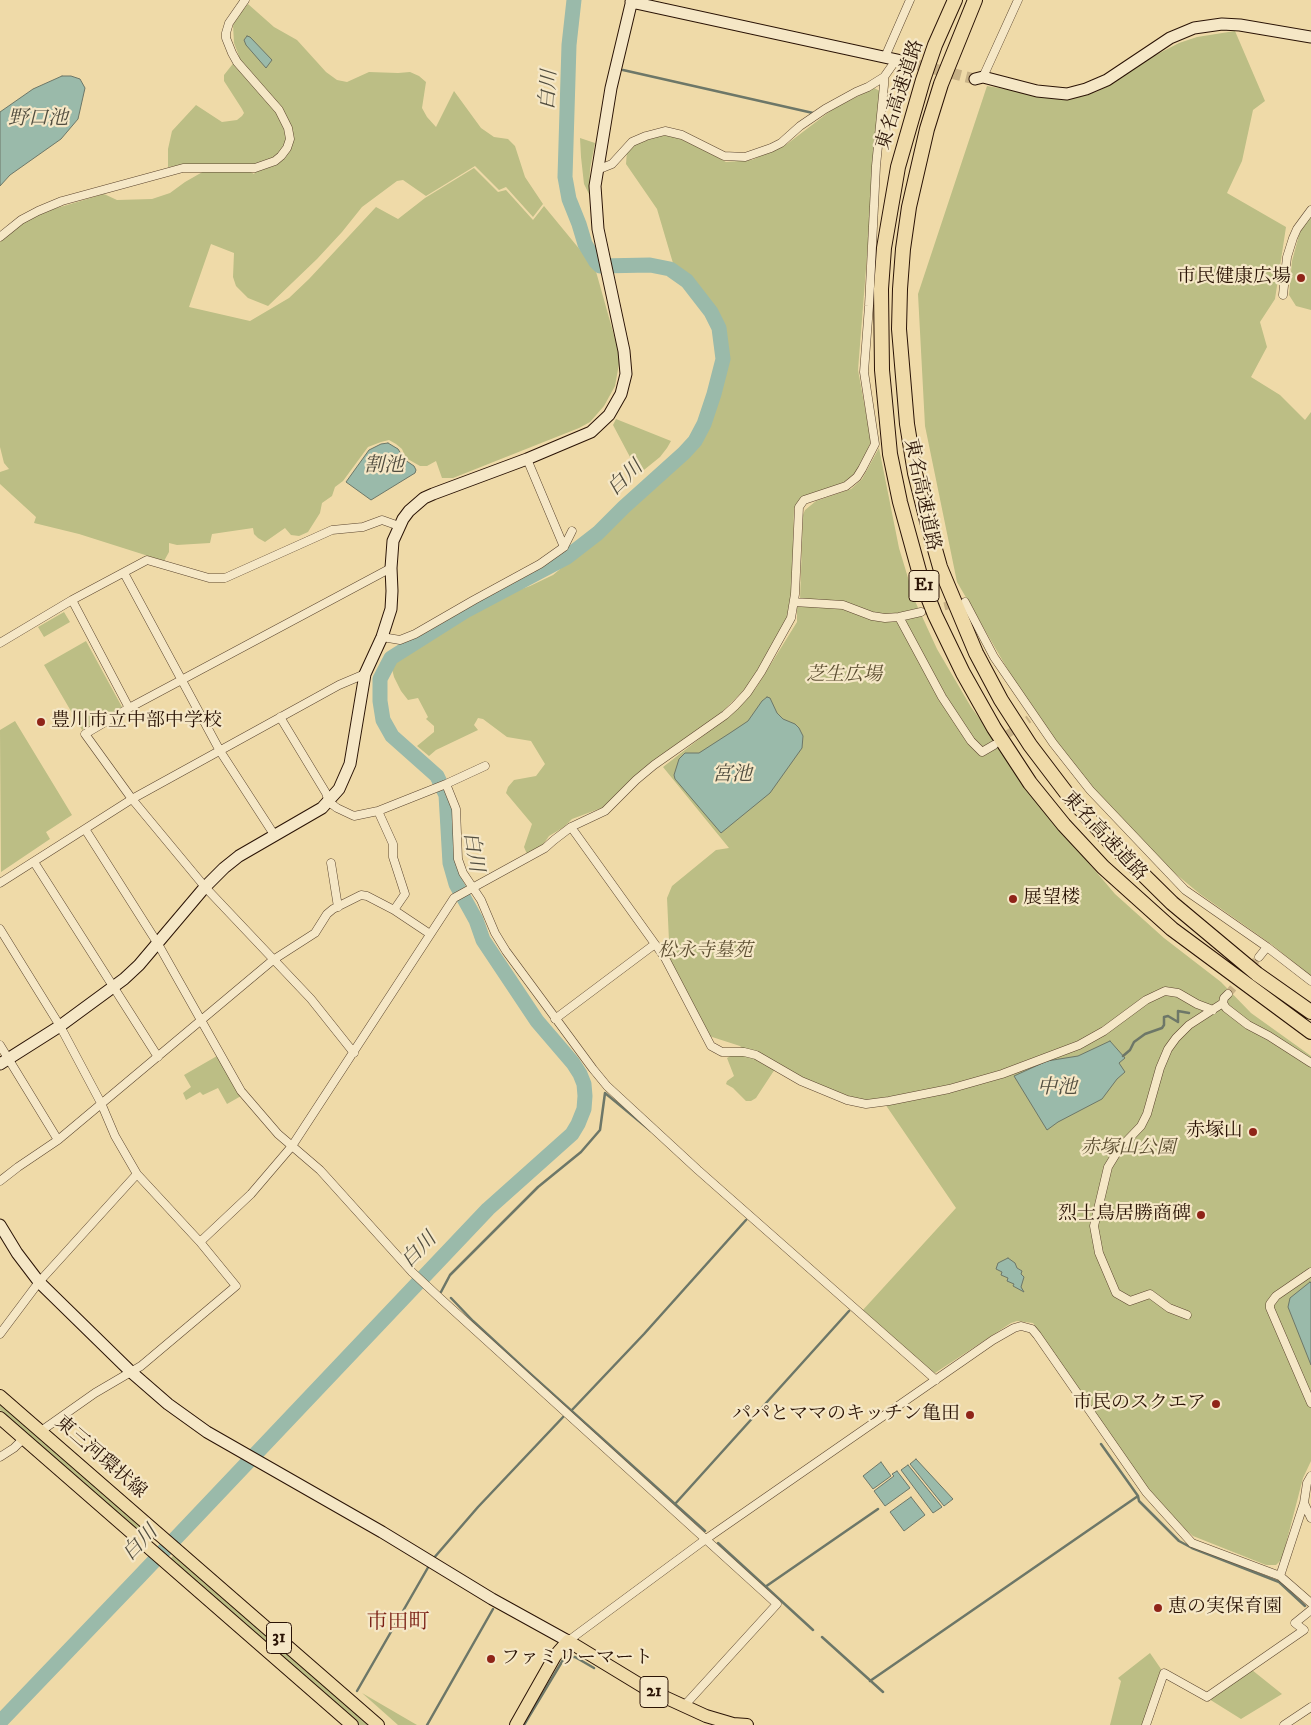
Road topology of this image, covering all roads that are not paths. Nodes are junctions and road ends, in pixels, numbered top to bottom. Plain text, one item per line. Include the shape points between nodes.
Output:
1 (245, 0) edge
2 (910, 0) edge
3 (955, 0) edge
4 (975, 0) edge
5 (1018, 0) edge
6 (631, 1) edge
7 (1311, 36) edge
8 (894, 59) junction
9 (884, 77) junction
10 (979, 78) joint
11 (597, 170) junction
12 (1311, 210) edge
13 (0, 237) edge
14 (1283, 295) dead end
15 (527, 459) junction
16 (399, 526) junction
17 (572, 532) dead end
18 (564, 547) junction
19 (391, 568) junction
20 (124, 572) junction
21 (72, 600) junction
22 (794, 602) junction
23 (965, 602) dead end
24 (921, 612) tunnel mouth
25 (899, 617) junction
26 (382, 638) junction
27 (0, 643) edge
28 (365, 674) junction
29 (181, 680) junction
30 (129, 708) junction
31 (280, 717) junction
32 (994, 745) tunnel mouth
33 (220, 750) junction
34 (485, 766) dead end
35 (446, 784) junction
36 (132, 799) junction
37 (329, 802) junction
38 (378, 811) junction
39 (571, 827) junction
40 (85, 829) junction
41 (275, 836) junction
42 (34, 862) junction
43 (330, 863) dead end
44 (0, 883) edge
45 (205, 887) junction
46 (472, 888) junction
47 (338, 907) junction
48 (394, 910) junction
49 (0, 929) edge
50 (430, 934) junction
51 (158, 944) junction
52 (656, 944) junction
53 (1267, 947) junction
54 (1259, 957) tunnel mouth
55 (273, 960) junction
56 (1257, 974) junction
57 (1311, 981) edge
58 (113, 986) junction
59 (1228, 994) tunnel mouth
60 (1223, 1003) junction
61 (1311, 1003) edge
62 (1212, 1010) junction
63 (1311, 1012) edge
64 (555, 1019) junction
65 (201, 1021) junction
66 (60, 1026) junction
67 (1311, 1032) edge
68 (0, 1044) edge
69 (354, 1053) junction
70 (158, 1057) junction
71 (4, 1061) edge
72 (1311, 1064) edge
73 (101, 1103) junction
74 (58, 1140) junction
75 (292, 1146) junction
76 (137, 1174) junction
77 (0, 1181) edge
78 (0, 1225) edge
79 (200, 1242) junction
80 (1311, 1272) edge
81 (39, 1282) junction
82 (1187, 1315) dead end
83 (0, 1334) edge
84 (130, 1371) junction
85 (936, 1380) junction
86 (0, 1396) edge
87 (1311, 1403) edge
88 (0, 1418) edge
89 (41, 1431) junction
90 (24, 1438) junction
91 (0, 1457) edge
92 (1311, 1476) edge
93 (1304, 1503) junction
94 (1311, 1518) edge
95 (706, 1539) junction
96 (1280, 1576) junction
97 (1311, 1603) edge
98 (1311, 1610) edge
99 (568, 1641) junction
100 (684, 1706) junction
101 (1310, 1708) edge
102 (708, 1721) edge
103 (352, 1725) edge
104 (378, 1725) edge
105 (516, 1725) edge
106 (747, 1725) edge
107 (1146, 1725) edge
108 (1284, 1725) edge

1 - 13 street via 229,23 226,38 237,62 279,110 288,128 290,139 281,156 255,168 183,168 62,201 21,220
2 - 8 street
3 - 67 highway, 東名高速道路 / E1 via 923,80 898,167 884,248 881,289 882,370 890,454 922,582 963,673 994,728 1030,783 1064,825 1103,867 1172,929
4 - 56 highway, 東名高速道路 / E1 via 941,84 927,129 914,181 903,250 899,329 907,424 915,473 940,567 976,653 1001,700 1030,746 1068,795 1145,878
5 - 10 street
6 - 8 street
6 - 11 street
7 - 10 street via 1240,25 1194,28 1170,38 1107,80 1067,94
8 - 9 street
9 - 11 street via 825,109 781,143 745,157 718,154 696,141 665,131 632,142 612,164
9 - 22 street via 864,372 875,444 852,482 804,500 798,507
11 - 15 street via 595,201 626,374 621,394 609,415 591,432
12 - 14 street via 1293,238
15 - 16 street via 424,498 409,511
15 - 18 street
16 - 19 street via 393,541
16 - 20 street via 382,520 363,527 332,530 225,578 209,578 147,560
17 - 18 street
18 - 26 street via 540,564 415,634 400,640
19 - 26 street via 391,609
19 - 29 street
20 - 21 street
20 - 29 street
21 - 27 street
21 - 30 street
22 - 25 street via 843,605 872,616
22 - 39 street via 791,618 761,672 735,706 654,765 605,811
23 - 53 street via 1031,717 1090,790 1185,890
24 - 25 street
25 - 32 street via 942,697 971,741 982,752
26 - 28 street
28 - 31 street
28 - 37 street via 350,764
29 - 30 street
29 - 33 street
30 - 36 street via 84,734
31 - 33 street
31 - 37 street
33 - 36 street
33 - 41 street
34 - 35 street
35 - 38 street
35 - 46 street via 456,809 458,859
36 - 40 street
36 - 45 street
37 - 38 street via 354,816
37 - 41 street
38 - 48 street via 393,844 393,857 406,894
39 - 46 street via 545,848
39 - 52 street
40 - 42 street
40 - 51 street
41 - 45 street via 239,856
42 - 44 street
42 - 58 street
43 - 47 street
45 - 51 street
45 - 55 street
46 - 50 street via 454,898
46 - 64 street via 506,952
47 - 48 street via 361,895
47 - 55 street via 327,914 315,933
48 - 50 street
49 - 66 street
50 - 69 street
51 - 58 street via 140,965
51 - 65 street
52 - 62 street via 716,1051 756,1055 801,1081 847,1100 866,1104 949,1089 1011,1071 1079,1044 1165,991 1178,993
52 - 64 street
53 - 54 street
53 - 57 street
55 - 65 street
55 - 69 street
56 - 61 highway
56 - 63 highway, 東名高速道路 / E1
58 - 66 street
58 - 70 street
59 - 60 street
60 - 62 street
60 - 72 street via 1248,1025
62 - 82 street via 1186,1029 1168,1049 1141,1126 1119,1149 1108,1167 1094,1226 1099,1253 1116,1293 1130,1300 1150,1294 1169,1308
64 - 85 street via 607,1086
65 - 70 street
65 - 75 street via 241,1091
66 - 71 street
66 - 73 street
68 - 71 street
69 - 75 street
70 - 73 street
71 - 74 street
73 - 74 street
73 - 76 street
74 - 77 street
75 - 79 street via 251,1194
75 - 95 street via 320,1170 415,1274
76 - 79 street
76 - 81 street
78 - 81 street
79 - 84 street via 236,1286 141,1366
80 - 87 street via 1276,1296 1270,1304
81 - 83 street
81 - 84 street
84 - 89 street
84 - 99 street via 207,1432
85 - 95 street
85 - 96 street via 1014,1328 1032,1329 1146,1492 1192,1543
86 - 89 main road, 東三河環状線 / 31
88 - 90 main road, 東三河環状線 / 31
89 - 104 main road, 東三河環状線 / 31
90 - 91 street
90 - 103 main road, 東三河環状線 / 31
92 - 93 street
93 - 94 street
93 - 96 street
95 - 99 street
95 - 100 street via 777,1604
96 - 97 street
98 - 107 street via 1295,1623 1304,1630 1206,1697 1164,1673
99 - 100 main road, 21 via 646,1689
99 - 105 main road via 554,1656
100 - 102 main road, 21
101 - 108 street
102 - 106 main road, 21

